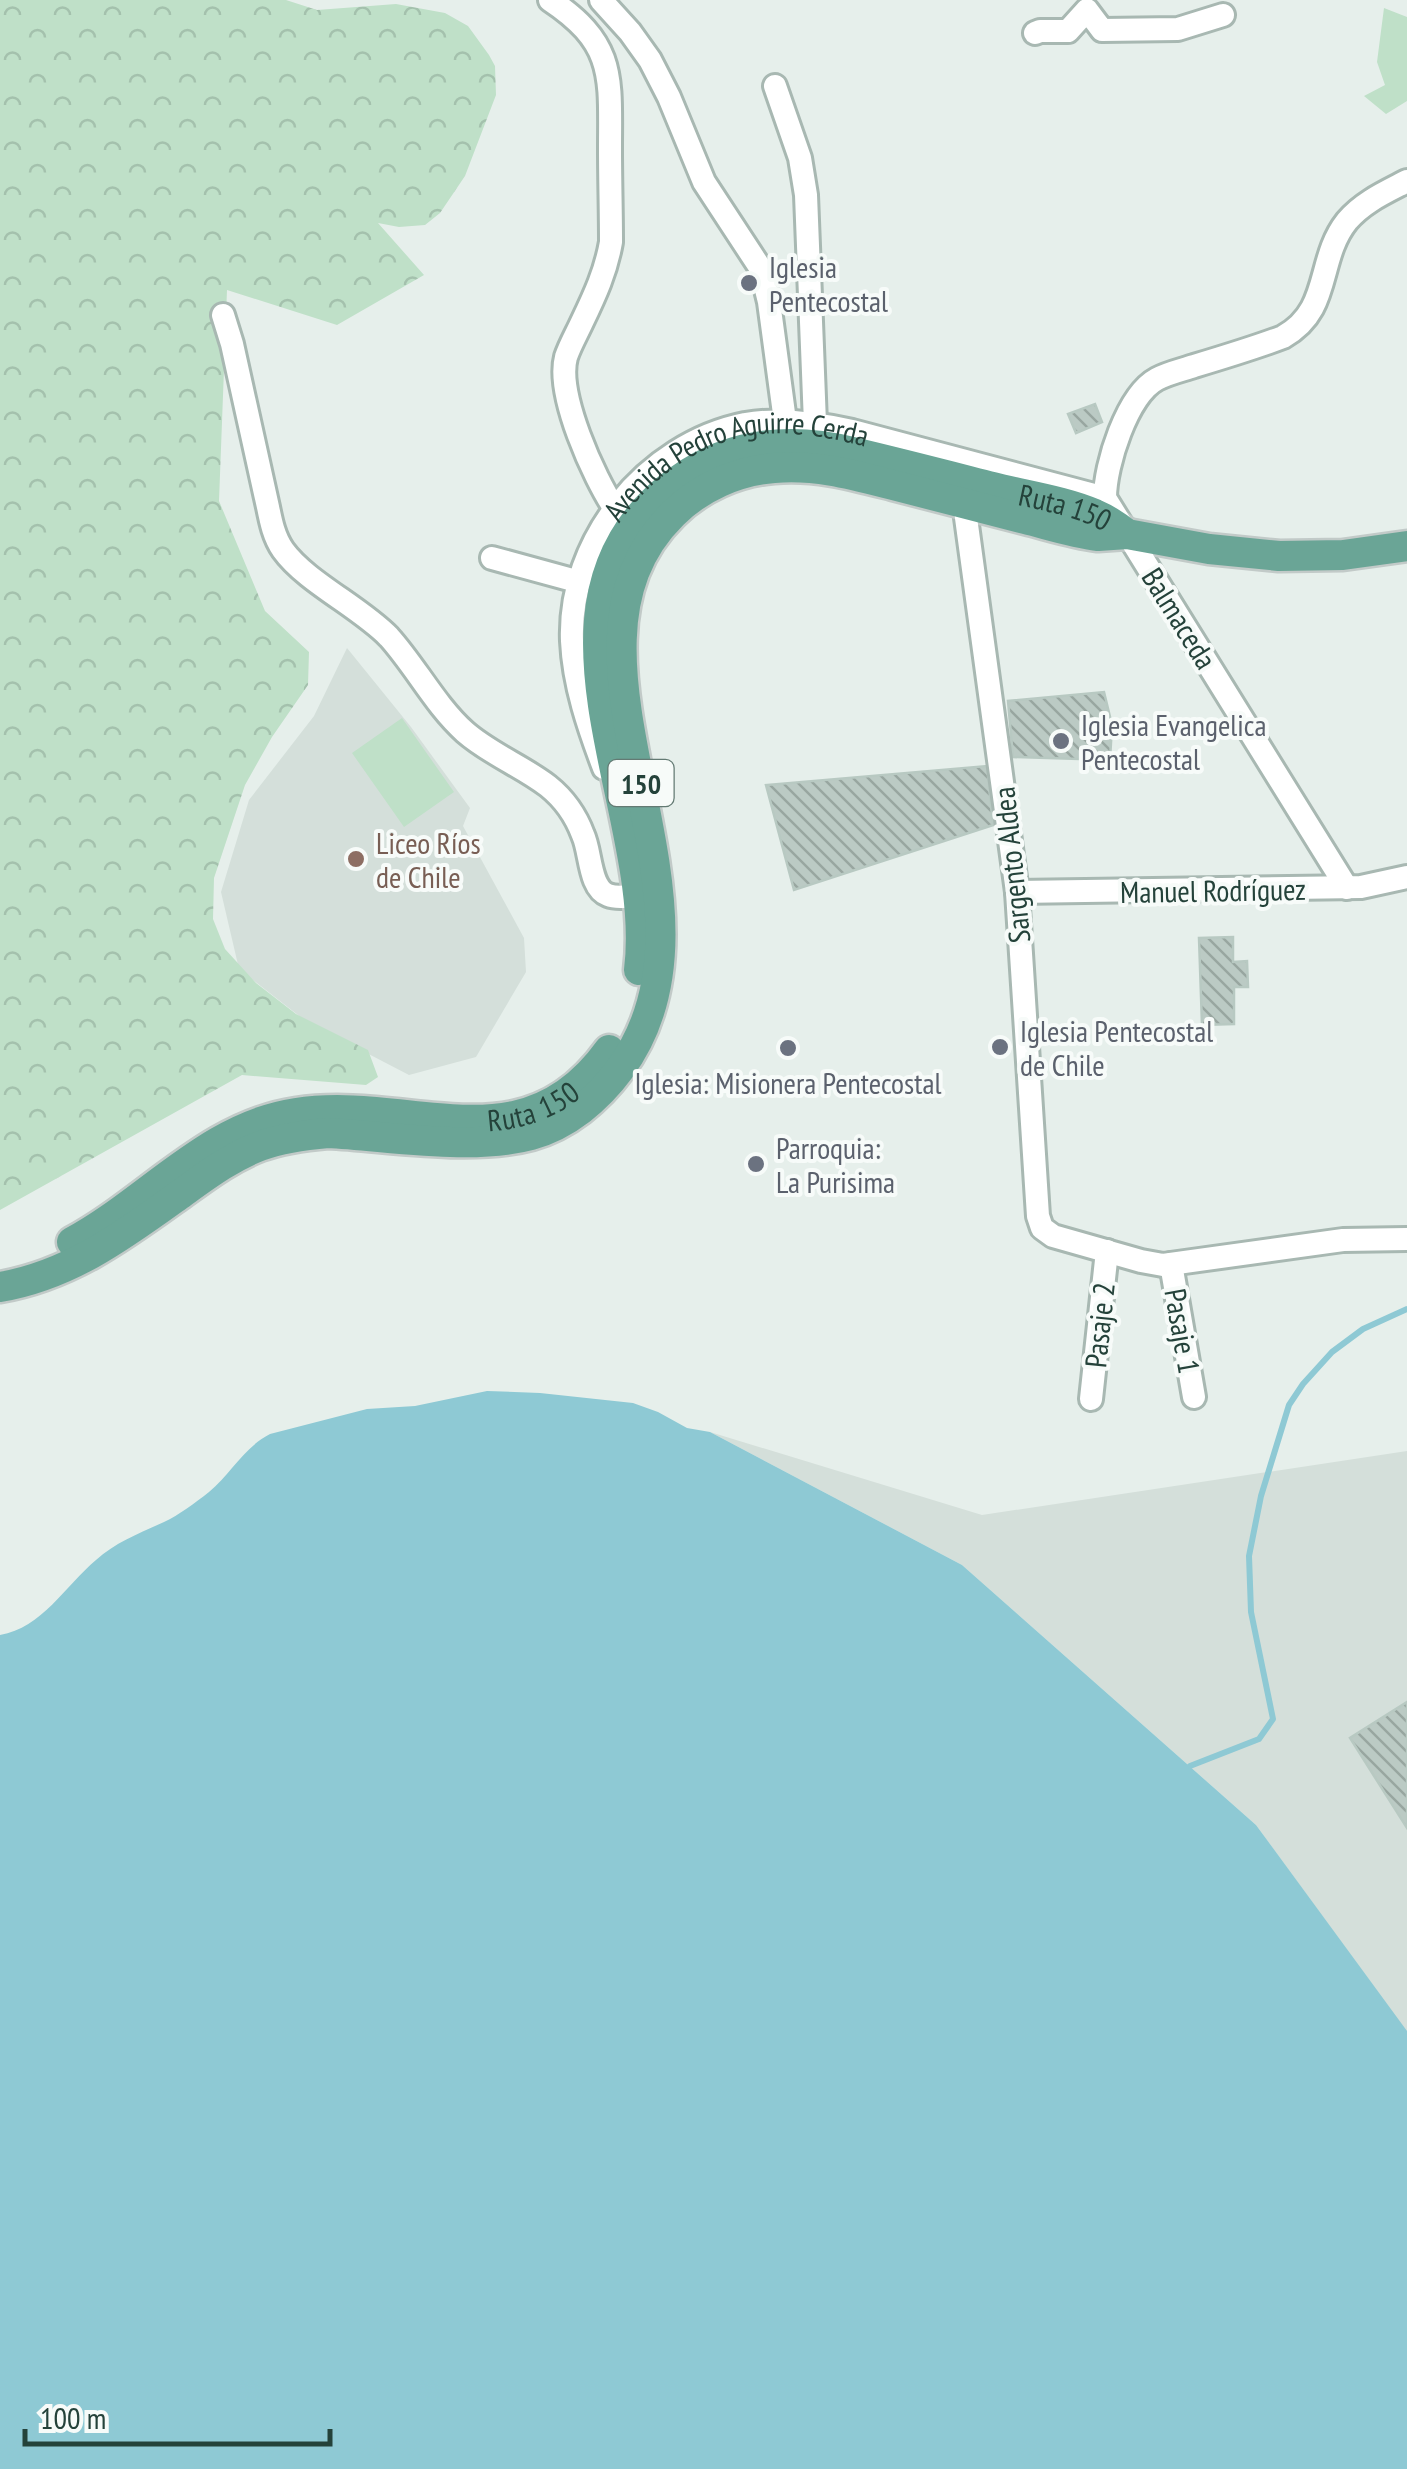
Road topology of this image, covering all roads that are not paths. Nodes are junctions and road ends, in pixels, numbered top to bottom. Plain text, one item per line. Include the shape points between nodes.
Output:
1 (550, 0) edge
2 (601, 0) edge
3 (1082, 5) edge
4 (1223, 14) dead end
5 (1035, 33) dead end
6 (776, 86) dead end
7 (1407, 181) edge
8 (223, 315) dead end
9 (785, 421) junction
10 (815, 424) junction
11 (1105, 498) junction
12 (964, 503) junction
13 (615, 509) junction
14 (1127, 534) junction
15 (1407, 546) edge
16 (492, 558) dead end
17 (580, 582) junction
18 (621, 803) junction
19 (1401, 879) edge
20 (1347, 888) junction
21 (1017, 892) junction
22 (648, 893) junction
23 (1407, 902) edge
24 (1407, 1239) edge
25 (1107, 1252) junction
26 (1171, 1264) junction
27 (0, 1267) edge
28 (0, 1287) edge
29 (1194, 1397) dead end
30 (1091, 1399) dead end

1 - 13 street via 594,38 611,88 608,261 564,371 586,455
2 - 9 street via 650,60 704,182 760,270
3 - 4 street via 1102,30 1178,30
3 - 5 street via 1068,32
6 - 10 street via 804,177
7 - 11 street via 1365,204 1342,228 1318,300 1300,327 1149,384 1118,435
8 - 22 street via 283,549 387,635 466,733 559,796 582,830 598,889 609,896
9 - 10 street, Avenida Pedro Aguirre Cerda
9 - 13 street, Avenida Pedro Aguirre Cerda via 728,428 692,443 646,475
10 - 11 street, Avenida Pedro Aguirre Cerda
11 - 14 street, Balmaceda
12 - 14 main road, Ruta 150 / 150 via 1089,535
12 - 21 street, Sargento Aldea
12 - 22 main road, Ruta 150 / 150 via 842,472 772,468 708,488 655,534 630,584 622,644
13 - 17 street, Avenida Pedro Aguirre Cerda
14 - 15 main road, 150 via 1279,556
14 - 18 main road, Ruta 150 / 150 via 1090,512 827,446 757,446 698,467 638,517 616,554 602,602 599,675
14 - 20 street, Balmaceda
16 - 17 street
17 - 18 street, Avenida Pedro Aguirre Cerda via 572,626 576,676
18 - 22 main road, Ruta 150 / 150
19 - 20 street, Manuel Rodríguez
19 - 23 street
20 - 21 street, Manuel Rodríguez
21 - 25 street, Sargento Aldea via 1038,1216 1054,1236
22 - 27 main road, Ruta 150 / 150 via 626,1021 594,1070 558,1099 494,1120 333,1110 266,1120 204,1150 74,1241
22 - 28 main road, Ruta 150 / 150 via 661,917 660,965 644,1026 614,1078 572,1116 506,1140 328,1133 260,1146 217,1168 101,1250
24 - 26 street via 1343,1240
25 - 26 street
25 - 30 street, Pasaje 2
26 - 29 street, Pasaje 1

